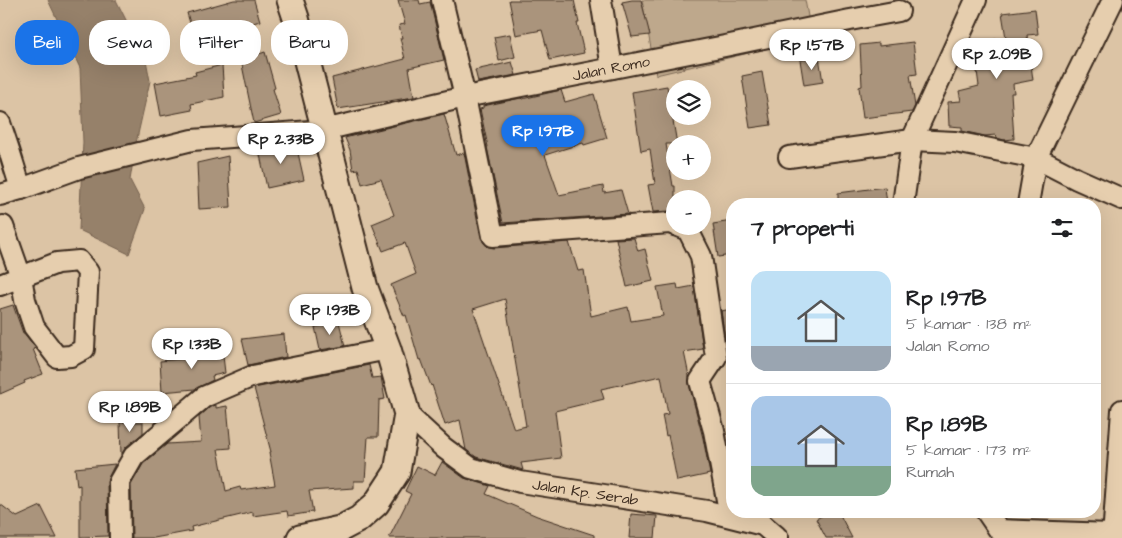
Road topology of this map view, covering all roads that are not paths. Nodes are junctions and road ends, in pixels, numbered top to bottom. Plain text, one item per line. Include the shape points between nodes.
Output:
1 (290, 0) edge
2 (442, 0) edge
3 (600, 0) edge
4 (976, 0) edge
5 (1113, 0) edge
6 (899, 11) dead end
7 (612, 68) junction
8 (466, 97) junction
9 (0, 123) edge
10 (324, 130) junction
11 (912, 140) junction
12 (789, 157) dead end
13 (1036, 158) junction
14 (21, 189) junction
15 (0, 195) edge
16 (904, 198) edge
17 (1029, 198) edge
18 (1122, 199) edge
19 (666, 223) edge
20 (3, 226) dead end
21 (690, 235) edge
22 (21, 277) junction
23 (0, 285) edge
24 (388, 349) junction
25 (1122, 410) edge
26 (407, 414) junction
27 (726, 495) edge
28 (726, 515) edge
29 (737, 518) edge
30 (991, 518) edge
31 (338, 533) edge
32 (1112, 536) edge
33 (120, 538) edge
34 (300, 538) edge
35 (778, 538) edge

1 - 10 street
2 - 8 street
3 - 7 street
4 - 11 street
5 - 13 street
6 - 7 street, Jalan Romo
7 - 8 street, Jalan Romo
8 - 10 street, Jalan Romo
8 - 19 street via 493,236
9 - 14 street
10 - 14 street, Jalan Romo via 192,140 79,168
10 - 24 street via 365,288
11 - 12 street
11 - 13 street via 955,142
11 - 16 street
13 - 17 street
13 - 18 street
14 - 15 street, Jalan Romo
20 - 22 street
21 - 27 street via 700,256 716,357 700,381 714,431
22 - 22 street via 57,263 79,261 88,272 84,349 71,356 57,357 34,327
22 - 23 street
24 - 26 street
24 - 33 street via 253,376 204,396 134,456 119,482
25 - 32 street
26 - 28 street, Jalan Kp. Serab via 471,468 520,482
26 - 31 street via 397,472 376,504
29 - 35 street, Jalan Kp. Serab via 763,525
30 - 32 street via 999,530
31 - 34 street

